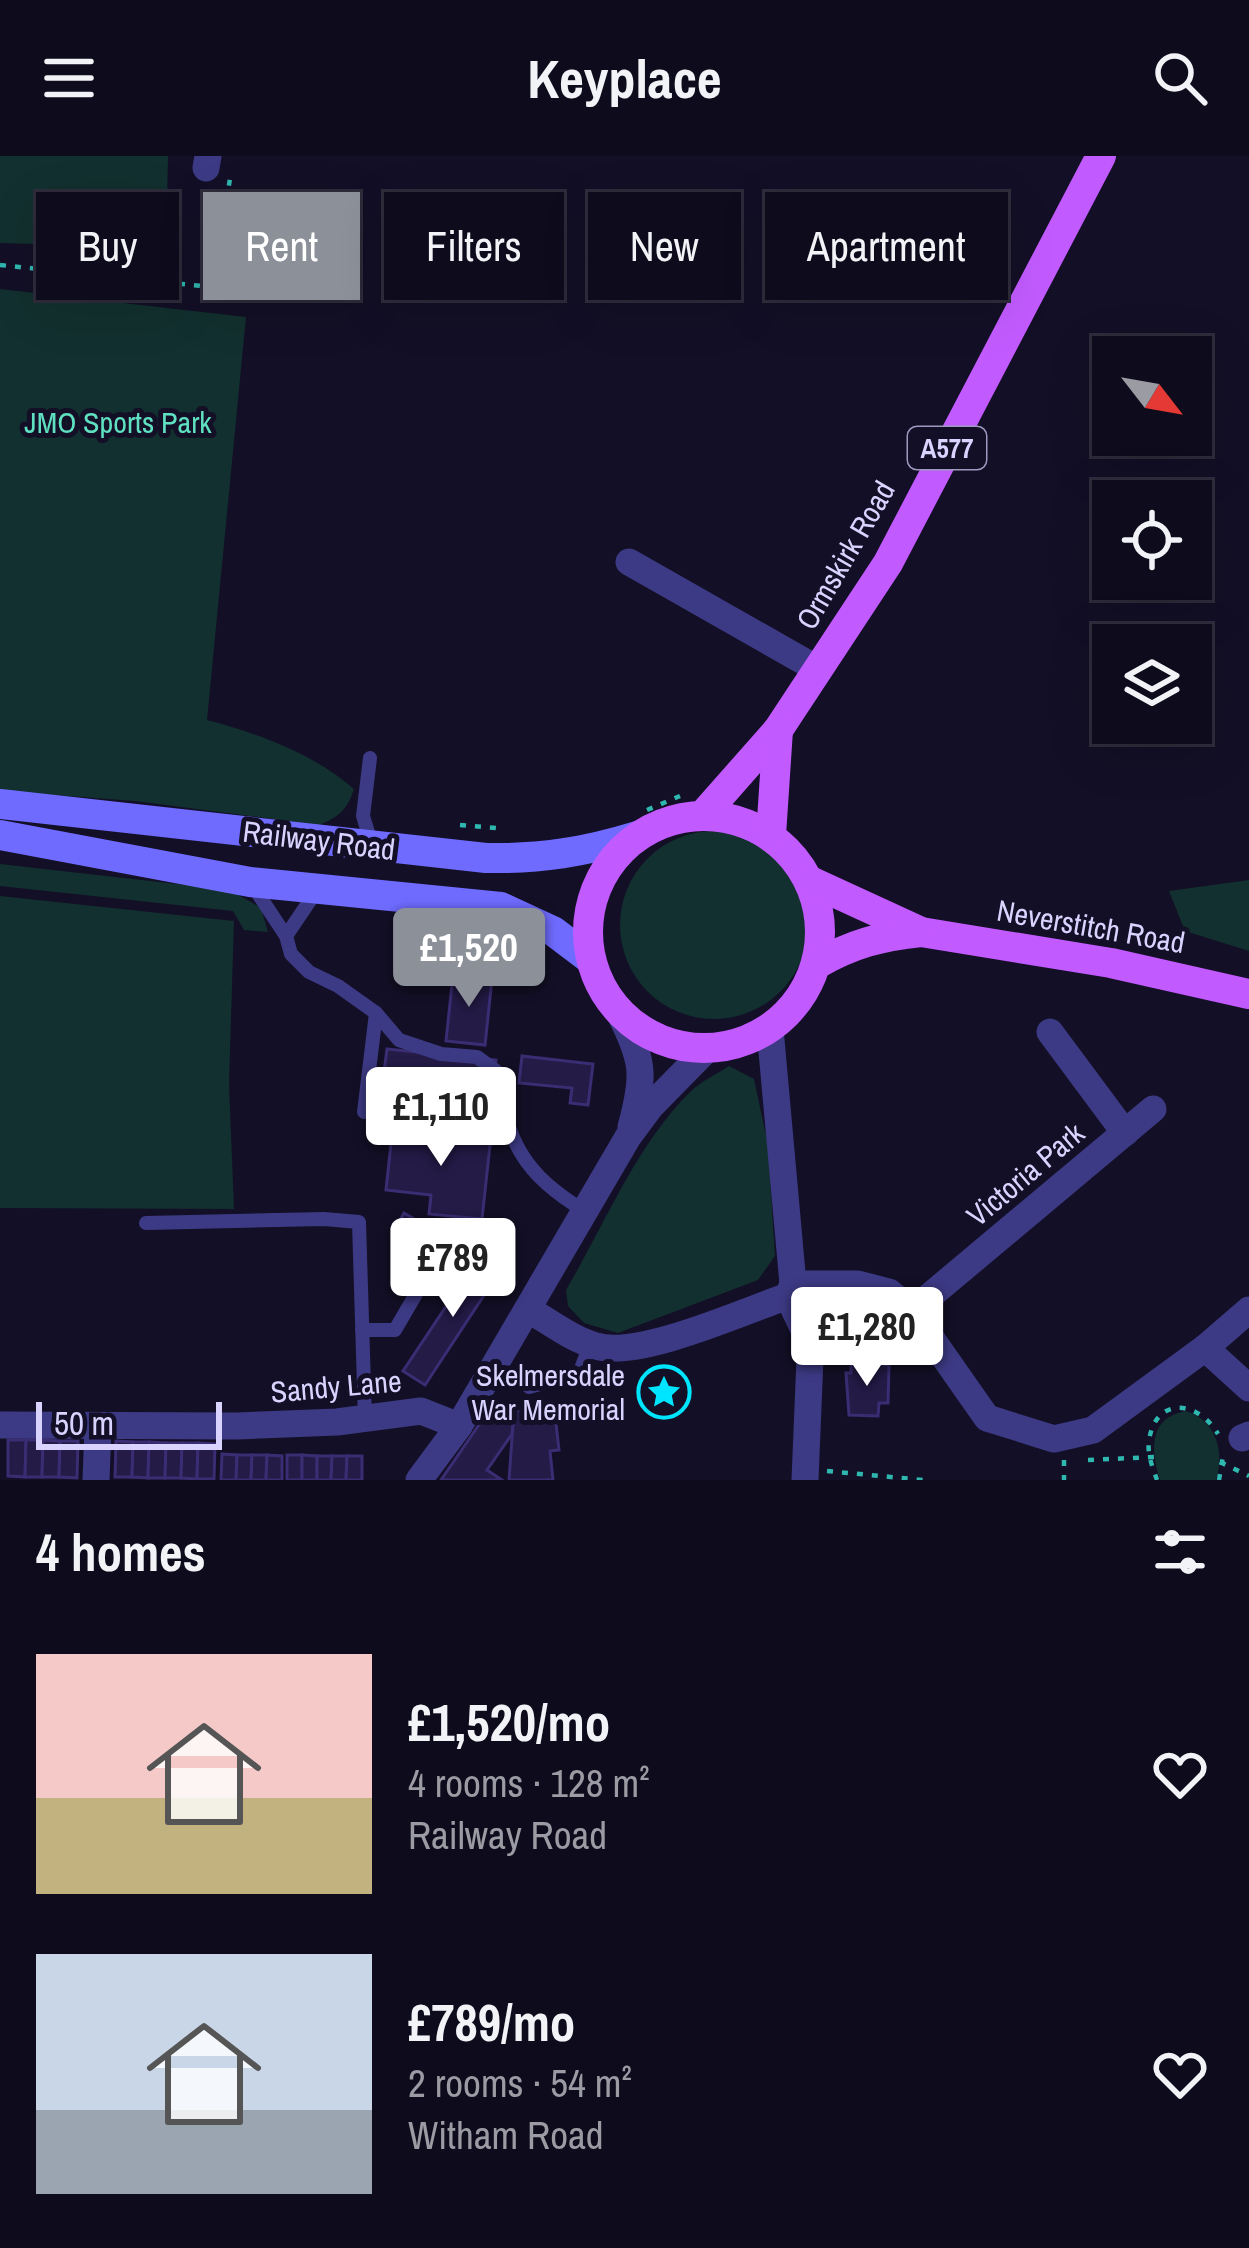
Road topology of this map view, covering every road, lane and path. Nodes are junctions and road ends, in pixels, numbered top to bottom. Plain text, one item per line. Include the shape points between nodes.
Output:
1 (1100, 156) edge
2 (215, 167) edge
3 (0, 265) edge
4 (629, 562) dead end
5 (818, 670) junction
6 (778, 730) junction
7 (370, 758) dead end
8 (698, 800) junction
9 (0, 804) edge
10 (450, 824) dead end
11 (638, 825) junction
12 (514, 830) dead end
13 (0, 835) edge
14 (770, 835) junction
15 (373, 847) junction
16 (810, 880) junction
17 (250, 882) junction
18 (318, 889) junction
19 (414, 898) junction
20 (920, 932) junction
21 (286, 936) junction
22 (590, 958) junction
23 (817, 964) junction
24 (1249, 994) edge
25 (376, 1013) junction
26 (620, 1013) junction
27 (770, 1029) junction
28 (1050, 1032) dead end
29 (706, 1049) junction
30 (1154, 1109) dead end
31 (364, 1112) dead end
32 (1125, 1133) junction
33 (628, 1137) junction
34 (586, 1212) junction
35 (146, 1223) dead end
36 (423, 1282) dead end
37 (791, 1290) junction
38 (529, 1310) junction
39 (1249, 1310) edge
40 (911, 1311) junction
41 (362, 1330) junction
42 (590, 1345) junction
43 (1205, 1348) junction
44 (529, 1387) dead end
45 (1249, 1388) edge
46 (365, 1419) junction
47 (0, 1426) edge
48 (98, 1426) junction
49 (459, 1426) junction
50 (1151, 1457) junction
51 (1065, 1463) dead end
52 (1221, 1463) junction
53 (805, 1475) edge
54 (1249, 1476) edge
55 (97, 1480) edge
56 (418, 1480) edge
57 (923, 1480) edge
58 (1157, 1480) edge
59 (1219, 1480) edge

1 - 5 main road, Ormskirk Road / A577 via 887,562
2 - 3 path via 211,287
4 - 5 street
5 - 6 main road, Ormskirk Road / A577
6 - 8 main road, Ormskirk Road / A577
6 - 14 main road, Ormskirk Road / A577
7 - 15 lane via 363,816
8 - 11 main road via 668,820
8 - 11 path via 678,798
8 - 14 main road
9 - 15 main road, Railway Road
10 - 12 path
11 - 15 main road, Railway Road via 580,853 536,859
11 - 22 main road via 595,890
13 - 17 main road, Railway Road
14 - 16 main road
15 - 19 main road
16 - 20 main road, Neverstitch Road
16 - 23 main road via 820,922
17 - 18 main road, Railway Road
17 - 21 lane
18 - 19 main road, Railway Road
18 - 21 lane
19 - 22 main road, Railway Road via 501,907
20 - 23 main road, Neverstitch Road via 878,937
20 - 24 main road, Neverstitch Road
21 - 25 lane via 308,972
22 - 26 main road
23 - 27 main road
25 - 31 lane
25 - 34 lane via 399,1040 477,1058 496,1071 520,1158
26 - 29 main road via 645,1033
26 - 33 street via 641,1074
27 - 29 main road
27 - 37 street
28 - 32 street, Victoria Park
29 - 33 street
30 - 32 street, Victoria Park
32 - 40 street, Victoria Park
33 - 34 street
34 - 38 street
35 - 41 lane via 359,1222
36 - 41 lane via 394,1330
37 - 40 street via 858,1283 889,1292
37 - 42 street via 650,1343
37 - 53 street via 810,1358
38 - 42 street
38 - 49 street
39 - 43 street
40 - 43 street via 987,1418 1054,1438 1094,1430
41 - 46 lane
42 - 44 lane via 578,1374
43 - 45 street
46 - 48 street, Sandy Lane
46 - 49 street, Sandy Lane via 421,1412
47 - 48 street, Sandy Lane
48 - 55 street
49 - 56 street
50 - 51 path
50 - 52 path via 1158,1420 1187,1406 1219,1435
50 - 58 path
52 - 54 path
52 - 59 path
53 - 57 path

